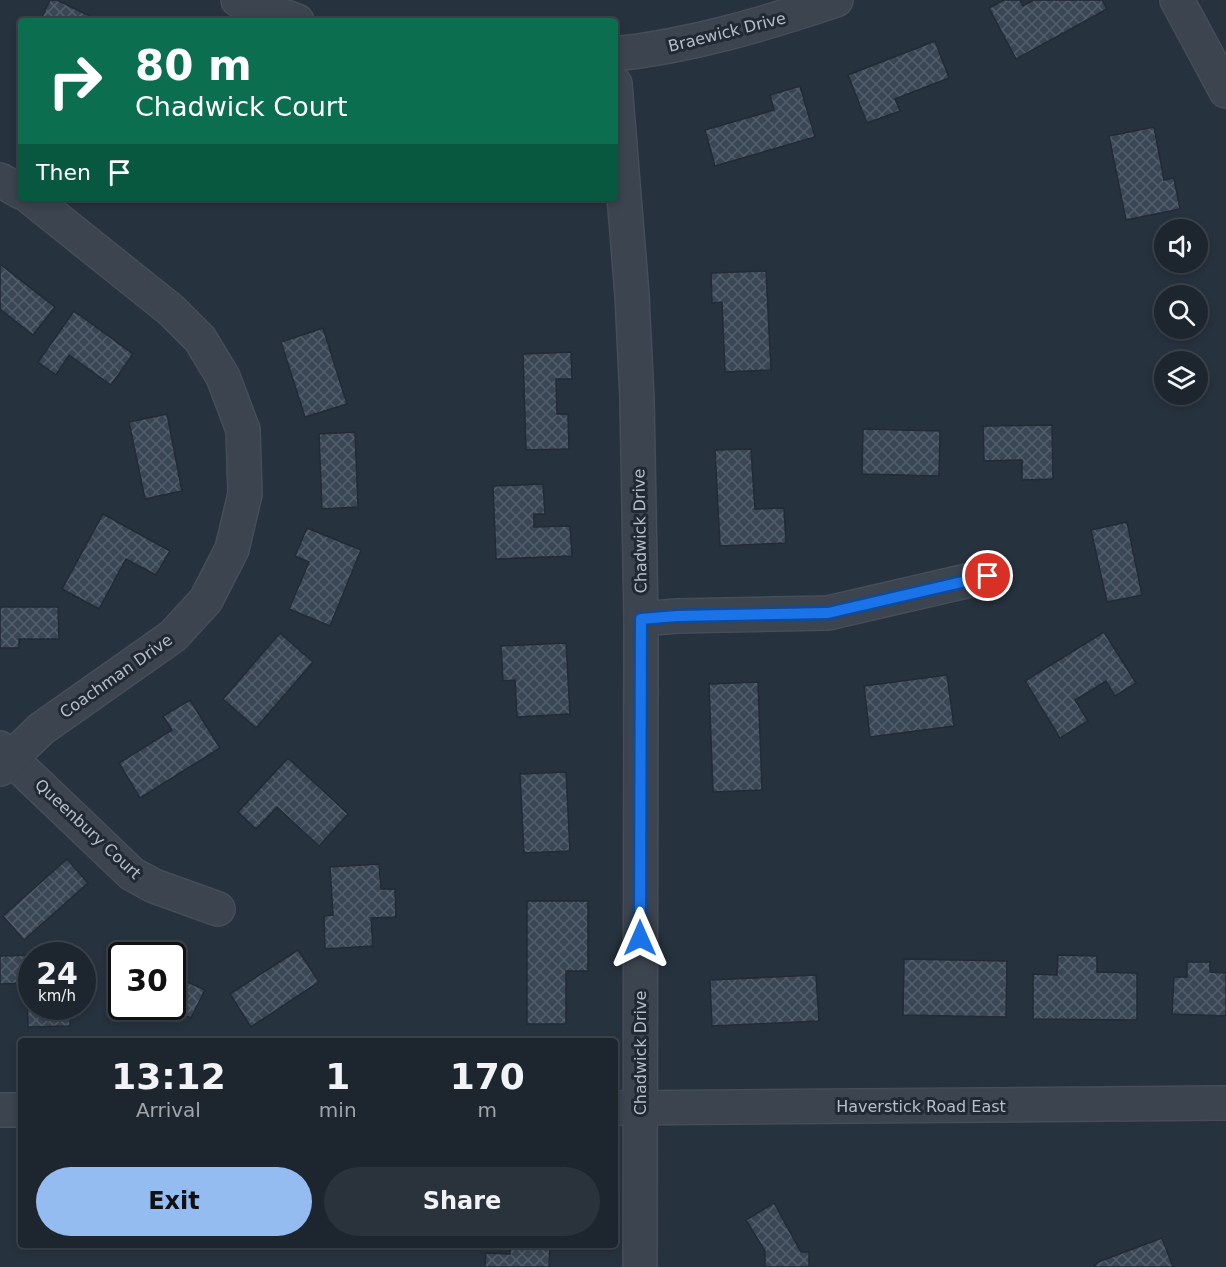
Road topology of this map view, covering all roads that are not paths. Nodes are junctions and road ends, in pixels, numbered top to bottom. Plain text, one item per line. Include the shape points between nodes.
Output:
1 (238, 0) edge
2 (836, 0) edge
3 (1177, 0) edge
4 (289, 18) edge
5 (618, 54) edge
6 (1226, 91) edge
7 (618, 126) edge
8 (0, 180) edge
9 (18, 190) edge
10 (35, 201) edge
11 (988, 576) dead end
12 (641, 619) junction
13 (3, 758) edge
14 (218, 909) dead end
15 (1226, 1104) edge
16 (628, 1108) edge
17 (0, 1110) edge
18 (18, 1110) edge
19 (640, 1267) edge

1 - 4 street
2 - 5 street, Braewick Drive via 708,39
3 - 6 street
7 - 12 street, Chadwick Drive via 635,364
8 - 9 street
10 - 13 street, Coachman Drive via 171,310 200,339 223,376 243,430 245,494 232,549 206,600 173,636
11 - 12 street via 828,613
12 - 16 street, Chadwick Drive
13 - 14 street, Queenbury Court via 132,874 153,886
15 - 16 street, Haverstick Road East
16 - 19 street, Chadwick Drive
17 - 18 street

